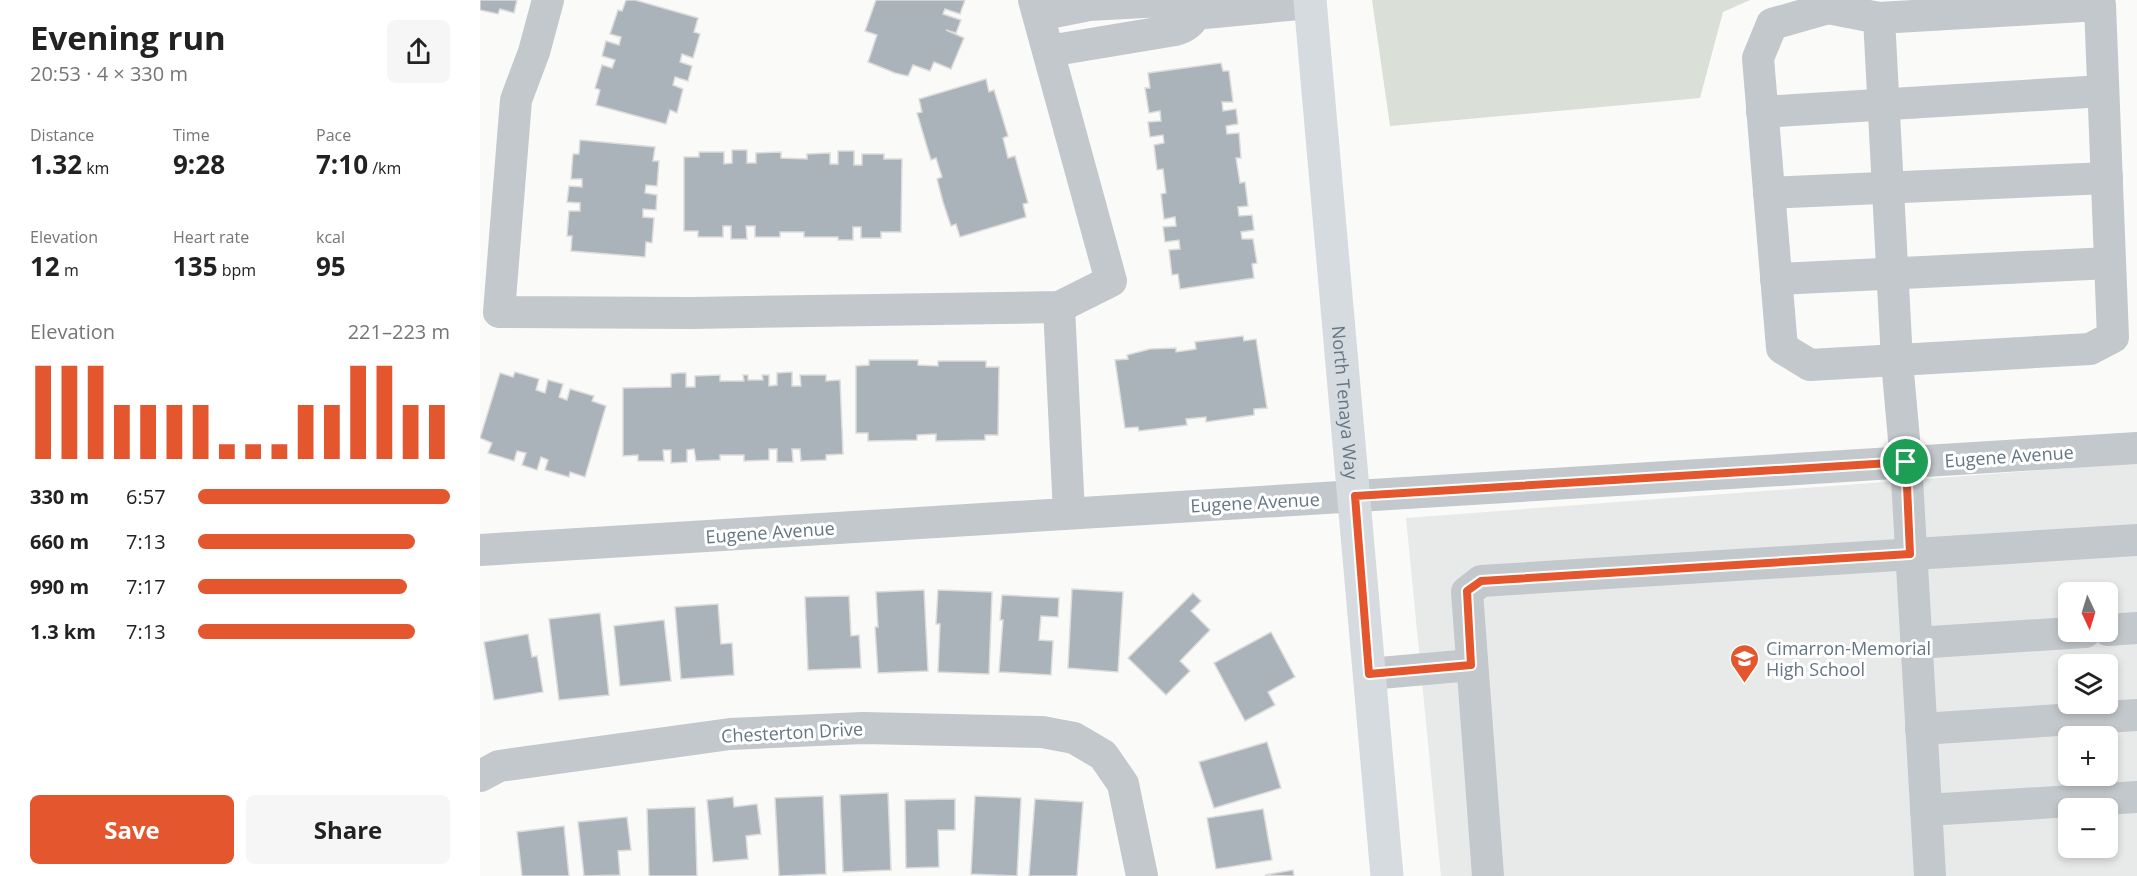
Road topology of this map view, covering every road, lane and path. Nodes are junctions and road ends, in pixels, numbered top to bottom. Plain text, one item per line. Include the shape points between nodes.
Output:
1 (548, 0) edge
2 (1149, 1) edge
3 (1088, 2) edge
4 (1310, 2) edge
5 (1037, 7) edge
6 (1194, 14) junction
7 (1879, 18) junction
8 (1152, 34) junction
9 (1049, 51) junction
10 (2103, 91) junction
11 (1883, 103) junction
12 (1762, 112) junction
13 (2107, 178) junction
14 (1887, 188) junction
15 (1769, 193) junction
16 (2110, 263) junction
17 (1892, 273) junction
18 (1776, 279) junction
19 (1059, 307) junction
20 (489, 313) edge
21 (1897, 361) junction
22 (2137, 448) edge
23 (1906, 462) junction
24 (1355, 496) junction
25 (1069, 513) junction
26 (2137, 540) edge
27 (480, 550) edge
28 (1910, 554) junction
29 (2137, 628) edge
30 (2118, 629) edge
31 (2058, 634) edge
32 (1916, 643) junction
33 (1471, 665) junction
34 (1369, 674) junction
35 (2137, 715) edge
36 (1921, 729) junction
37 (480, 776) edge
38 (2137, 797) edge
39 (1926, 810) junction
40 (1142, 876) edge
41 (1387, 876) edge
42 (1488, 876) edge
43 (1930, 876) edge

1 - 20 street via 516,100
2 - 3 street
2 - 6 street via 1179,0 1187,3
2 - 8 street
3 - 5 street
4 - 6 street
4 - 24 main road, North Tenaya Way
5 - 9 street
6 - 8 street via 1192,23 1185,27
7 - 10 street via 2100,5
7 - 11 street
7 - 12 street via 1828,9 1772,24 1758,58
8 - 9 street
9 - 19 street via 1111,281
10 - 11 street
10 - 13 street
11 - 12 street
11 - 14 street
12 - 15 street
13 - 14 street
13 - 16 street
14 - 15 street
14 - 17 street
15 - 18 street
16 - 17 street
16 - 21 street via 2113,337 2090,349
17 - 18 street
17 - 21 street
18 - 21 street via 1782,348 1810,365
19 - 20 street via 692,314
19 - 25 street
21 - 23 street
22 - 23 street, Eugene Avenue
23 - 24 street, Eugene Avenue
23 - 28 street
24 - 25 street, Eugene Avenue
24 - 34 main road, North Tenaya Way
25 - 27 street, Eugene Avenue
26 - 28 street
28 - 32 street
28 - 33 street via 1481,581 1467,591
29 - 30 street
31 - 32 street
32 - 36 street
33 - 34 street
33 - 42 street
34 - 41 main road, North Tenaya Way
35 - 36 street
36 - 39 street
37 - 40 street, Chesterton Drive via 499,766 730,734 863,728 1042,732 1074,738 1103,755 1123,784
38 - 39 street
39 - 43 street

